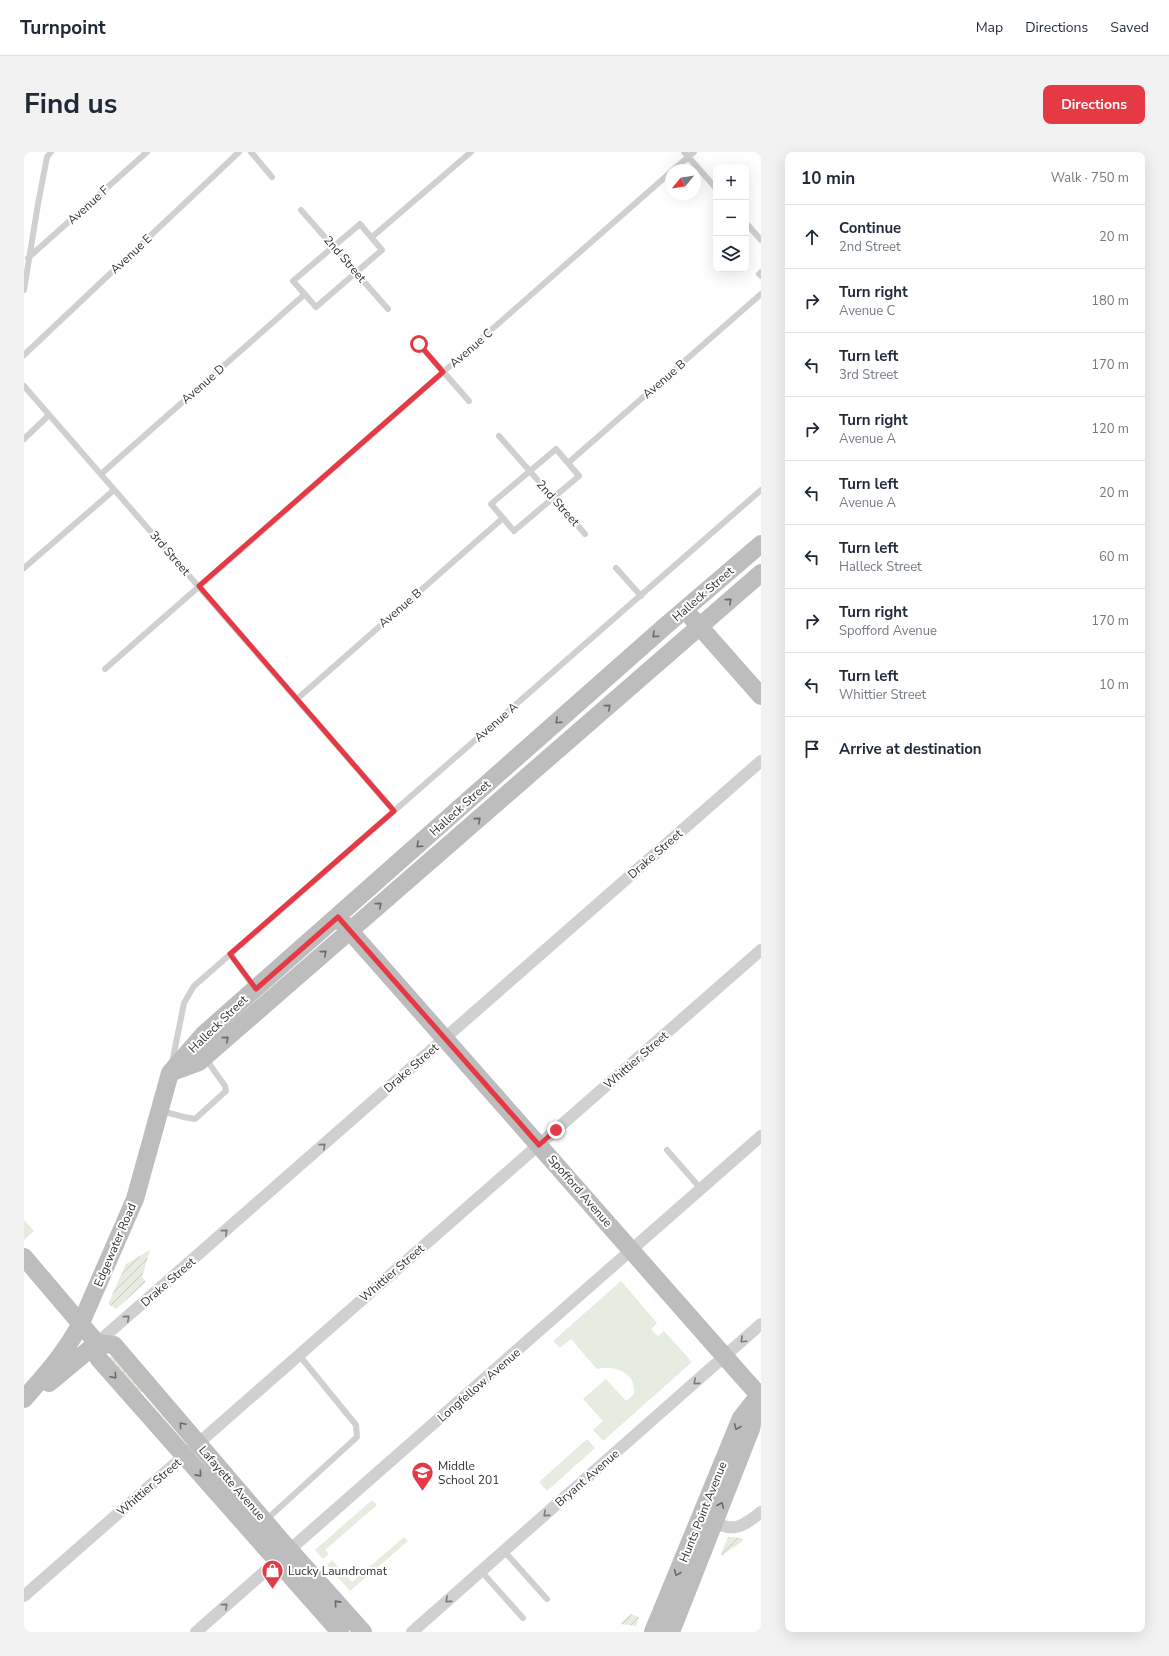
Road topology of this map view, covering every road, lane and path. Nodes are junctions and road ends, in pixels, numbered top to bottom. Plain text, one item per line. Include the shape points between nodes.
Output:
1 (51, 152) edge
2 (147, 152) edge
3 (239, 152) edge
4 (251, 152) edge
5 (471, 152) edge
6 (694, 152) edge
7 (686, 155) edge
8 (679, 164) edge
9 (272, 177) dead end
10 (665, 177) edge
11 (713, 185) edge
12 (301, 210) dead end
13 (749, 226) edge
14 (372, 237) junction
15 (761, 240) edge
16 (333, 247) junction
17 (28, 258) junction
18 (356, 272) junction
19 (761, 272) edge
20 (761, 276) edge
21 (24, 290) edge
22 (304, 294) junction
23 (761, 294) edge
24 (388, 309) dead end
25 (418, 342) dead end
26 (24, 355) edge
27 (443, 372) junction
28 (24, 386) edge
29 (469, 401) dead end
30 (49, 415) junction
31 (499, 436) dead end
32 (24, 439) edge
33 (568, 463) junction
34 (530, 471) junction
35 (101, 474) junction
36 (114, 490) junction
37 (761, 490) edge
38 (553, 498) junction
39 (503, 518) junction
40 (585, 534) dead end
41 (761, 544) edge
42 (24, 568) edge
43 (616, 568) dead end
44 (761, 573) edge
45 (199, 586) junction
46 (641, 596) junction
47 (684, 610) junction
48 (699, 627) junction
49 (105, 669) dead end
50 (761, 696) edge
51 (297, 699) junction
52 (761, 761) edge
53 (394, 811) junction
54 (338, 917) junction
55 (350, 931) junction
56 (761, 950) edge
57 (230, 954) junction
58 (256, 989) junction
59 (446, 1038) junction
60 (204, 1057) junction
61 (170, 1073) junction
62 (160, 1110) junction
63 (761, 1136) edge
64 (539, 1145) junction
65 (667, 1150) dead end
66 (701, 1190) junction
67 (632, 1250) junction
68 (24, 1257) edge
69 (81, 1323) junction
70 (761, 1324) edge
71 (97, 1343) junction
72 (299, 1355) junction
73 (725, 1357) junction
74 (760, 1395) edge
75 (25, 1398) edge
76 (198, 1444) junction
77 (183, 1456) junction
78 (761, 1512) edge
79 (708, 1519) junction
80 (264, 1522) junction
81 (504, 1551) junction
82 (283, 1556) junction
83 (481, 1571) junction
84 (24, 1596) edge
85 (547, 1599) dead end
86 (523, 1618) dead end
87 (196, 1632) edge
88 (340, 1632) edge
89 (363, 1632) edge
90 (412, 1632) edge
91 (653, 1632) edge
92 (671, 1632) edge

1 - 17 lane via 47,157
2 - 17 lane, Avenue F
3 - 26 lane, Avenue E
4 - 9 lane
5 - 14 lane
6 - 7 lane
7 - 8 lane
7 - 11 lane
10 - 27 lane, Avenue C
12 - 16 lane, 2nd Street
13 - 15 lane
14 - 16 lane via 360,224
14 - 18 lane via 382,250
16 - 18 lane, 2nd Street
16 - 22 lane via 293,281
17 - 21 lane
18 - 22 lane via 316,307
18 - 24 lane, 2nd Street
19 - 20 lane
22 - 35 lane, Avenue D
23 - 33 lane, Avenue B
25 - 27 lane
27 - 29 lane
27 - 45 lane, Avenue C
28 - 30 lane, 3rd Street
30 - 32 lane
30 - 35 lane, 3rd Street
31 - 34 lane, 2nd Street
33 - 34 lane via 556,449
33 - 38 lane via 579,476
34 - 38 lane, 2nd Street
34 - 39 lane via 491,504
35 - 36 lane, 3rd Street
36 - 42 lane
36 - 45 lane, 3rd Street
37 - 46 lane, Avenue A
38 - 39 lane via 514,531
38 - 40 lane, 2nd Street
39 - 51 lane, Avenue B
41 - 47 main road, Halleck Street
43 - 46 lane
48 -> 44 main road, Halleck Street
45 - 49 lane, Avenue C
45 - 51 lane, 3rd Street
46 - 53 lane, Avenue A
47 - 48 main road
47 -> 54 main road, Halleck Street
48 - 50 main road
55 -> 48 main road, Halleck Street
51 - 53 lane, 3rd Street
52 - 59 street, Drake Street
53 - 57 lane, Avenue A
54 - 55 main road, Spofford Avenue
54 - 58 main road, Halleck Street
55 - 59 main road, Spofford Avenue
60 -> 55 main road, Halleck Street
56 - 64 street, Whittier Street
57 - 58 lane
57 - 61 lane, Avenue A via 189,992 184,1003
58 - 61 main road, Halleck Street via 204,1034
59 - 64 main road, Spofford Avenue
71 -> 59 street, Drake Street
60 - 61 main road, Halleck Street via 199,1062
60 - 62 lane via 226,1091 195,1119
61 - 62 main road, Edgewater Road
62 - 69 main road, Edgewater Road via 135,1199
63 - 66 street, Longfellow Avenue
64 - 67 main road, Spofford Avenue
64 - 72 street, Whittier Street
65 - 66 lane
66 - 67 street, Longfellow Avenue
67 - 73 main road, Spofford Avenue
67 - 82 street, Longfellow Avenue
68 - 69 main road, Lafayette Avenue
69 - 71 main road, Lafayette Avenue
69 - 75 main road, Edgewater Road via 61,1356
70 -> 73 street, Bryant Avenue
71 - 75 main road via 52,1381
76 -> 71 main road, Lafayette Avenue via 114,1345
71 -> 77 main road, Lafayette Avenue via 98,1358
72 - 76 street, Whittier Street
72 - 80 lane via 356,1425 357,1437
73 - 74 main road, Spofford Avenue
73 -> 81 street, Bryant Avenue
74 - 79 main road, Hunts Point Avenue via 741,1418
76 - 77 street, Whittier Street
76 - 80 main road, Lafayette Avenue
77 -> 82 main road, Lafayette Avenue
77 - 84 street, Whittier Street
78 - 79 street via 741,1526 729,1528
79 -> 91 main road, Hunts Point Avenue
79 - 92 main road, Hunts Point Avenue
80 - 82 main road, Lafayette Avenue
81 - 83 street, Bryant Avenue
81 - 85 lane
87 -> 82 street, Longfellow Avenue
82 - 88 main road, Lafayette Avenue
89 -> 82 main road, Lafayette Avenue
83 - 86 lane
83 -> 90 street, Bryant Avenue

